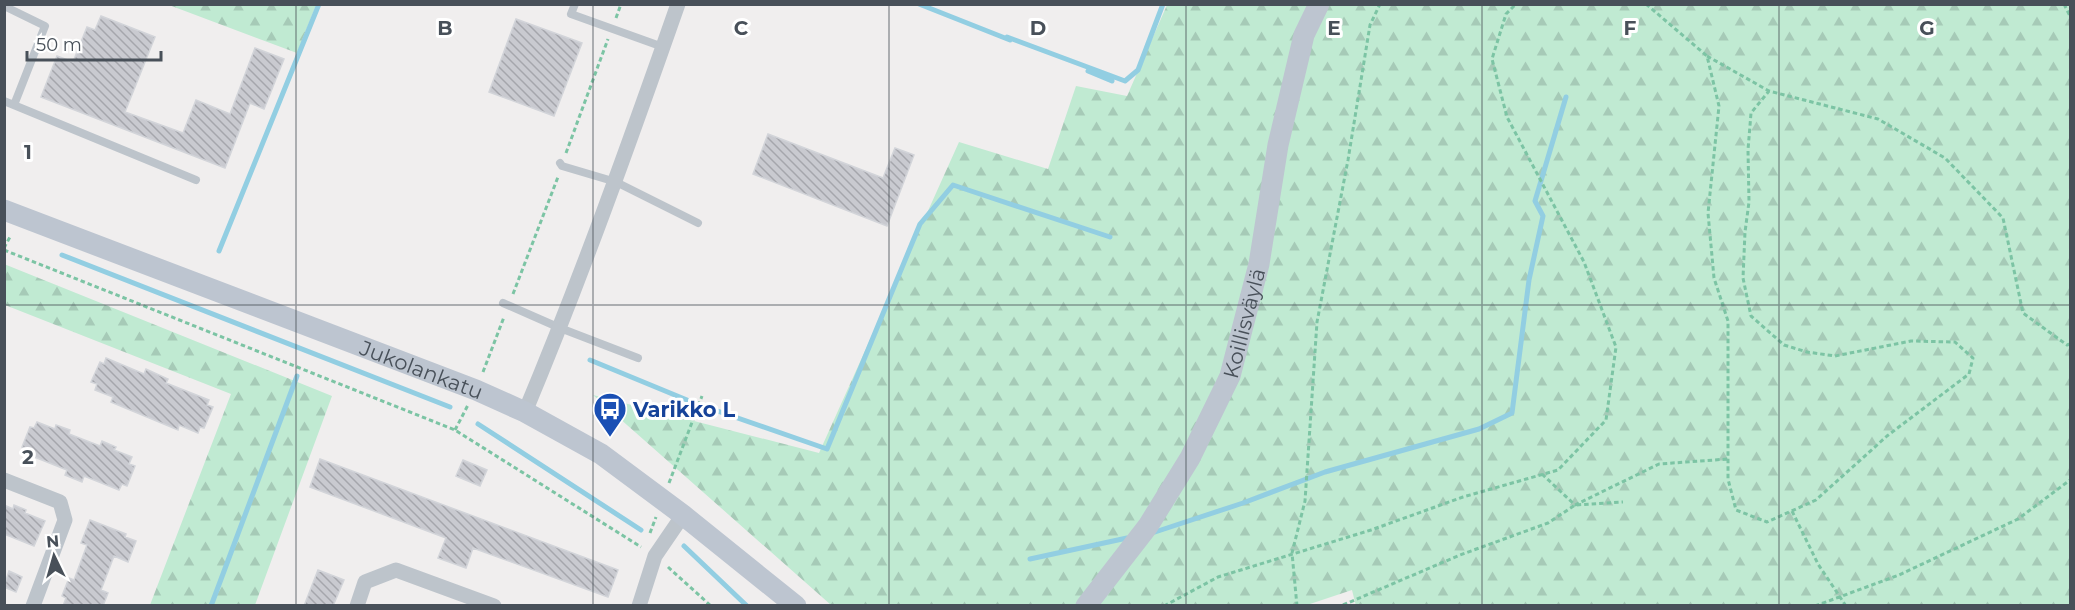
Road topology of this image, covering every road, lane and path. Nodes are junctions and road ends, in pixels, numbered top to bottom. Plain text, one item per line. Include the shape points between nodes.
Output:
1 (575, 4) edge
2 (621, 4) edge
3 (678, 4) edge
4 (1319, 4) edge
5 (1380, 4) edge
6 (1516, 4) edge
7 (1646, 4) edge
8 (2064, 4) edge
9 (4, 6) edge
10 (2070, 16) edge
11 (612, 30) junction
12 (663, 47) junction
13 (1707, 56) junction
14 (1769, 91) junction
15 (4, 101) edge
16 (14, 105) junction
17 (561, 164) junction
18 (196, 180) dead end
19 (616, 182) junction
20 (4, 210) edge
21 (699, 223) dead end
22 (11, 235) dead end
23 (4, 249) edge
24 (506, 304) junction
25 (560, 328) junction
26 (2070, 344) edge
27 (638, 358) dead end
28 (476, 390) junction
29 (702, 396) dead end
30 (525, 412) junction
31 (455, 430) junction
32 (1728, 459) junction
33 (1542, 474) junction
34 (4, 480) edge
35 (2070, 480) edge
36 (662, 500) junction
37 (1623, 502) dead end
38 (1575, 505) junction
39 (1792, 511) junction
40 (683, 515) junction
41 (650, 553) junction
42 (1292, 553) junction
43 (1840, 596) junction
44 (1343, 605) edge
45 (33, 606) edge
46 (357, 606) edge
47 (494, 606) edge
48 (639, 606) edge
49 (711, 606) edge
50 (796, 606) edge
51 (1086, 606) edge
52 (1164, 606) edge
53 (1297, 606) edge
54 (1815, 606) edge
55 (1846, 606) edge

1 - 11 lane via 571,14
2 - 11 path
3 - 12 street
4 - 51 main road, Koillisväylä via 1304,35 1278,145 1259,264 1230,376 1184,468 1148,526
5 - 42 path via 1370,25 1317,322 1305,501
6 - 33 path via 1506,14 1492,59 1507,117 1584,262 1616,347 1606,420 1558,470
7 - 13 path
8 - 10 path
9 - 16 lane via 45,26
11 - 12 lane
11 - 17 path
12 - 19 street
13 - 14 path
13 - 32 path via 1719,106 1708,213 1714,278 1728,321
14 - 26 path via 1878,119 1945,158 2003,218 2023,312
14 - 39 path via 1751,113 1743,278 1752,316 1784,345 1807,352 1835,356 1911,341 1955,342 1973,358 1969,374 1887,436 1816,500
15 - 16 lane
16 - 18 lane
17 - 19 lane
17 - 24 path
19 - 21 lane
19 - 25 street
20 - 28 main road, Jukolankatu
22 - 23 path
23 - 31 path
24 - 25 lane
24 - 28 path
25 - 27 lane
25 - 30 street
28 - 30 main road, Jukolankatu
28 - 31 path
29 - 36 path
30 - 36 main road, Jukolankatu via 601,454
31 - 41 path
32 - 38 path via 1659,464
32 - 39 path via 1728,479 1736,510 1767,522
33 - 38 path
33 - 42 path
34 - 45 street via 60,502 65,520
35 - 43 path via 2018,519 1899,575
36 - 40 main road, Jukolankatu
36 - 41 path
37 - 38 path
38 - 44 path via 1548,523
39 - 43 path via 1818,564
40 - 41 street
40 - 50 main road, Jukolankatu
41 - 48 street
41 - 49 path
42 - 52 path via 1218,577
42 - 53 path
43 - 54 path
43 - 55 path
46 - 47 street via 366,582 396,570

